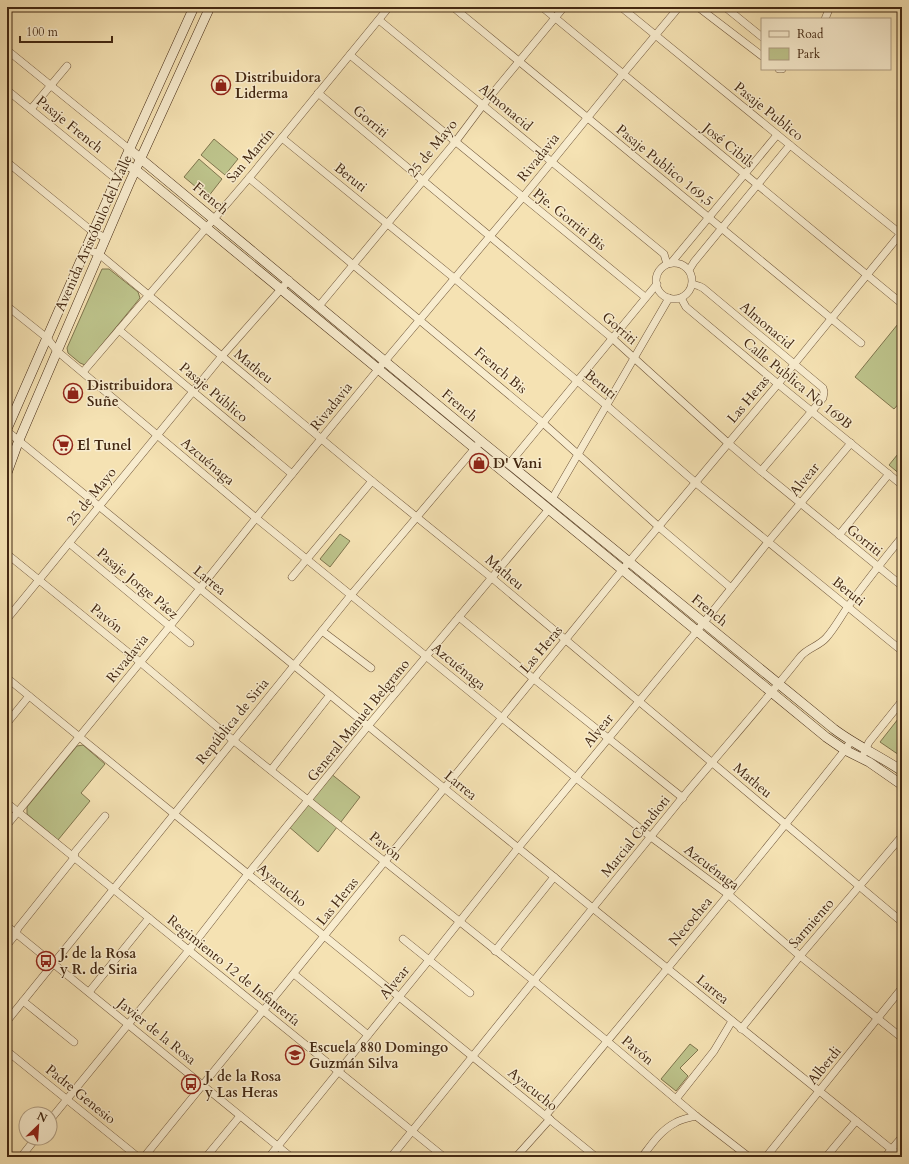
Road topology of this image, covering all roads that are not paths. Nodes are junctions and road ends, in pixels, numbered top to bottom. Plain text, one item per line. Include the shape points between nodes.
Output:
1 (194, 7) edge
2 (210, 7) edge
3 (379, 7) edge
4 (453, 7) edge
5 (542, 7) edge
6 (564, 7) edge
7 (621, 7) edge
8 (679, 7) edge
9 (698, 7) edge
10 (725, 7) edge
11 (830, 7) edge
12 (387, 10) edge
13 (556, 18) junction
14 (825, 18) edge
15 (378, 20) junction
16 (761, 35) edge
17 (655, 36) junction
18 (7, 50) edge
19 (350, 55) junction
20 (761, 55) edge
21 (519, 62) junction
22 (67, 66) dead end
23 (623, 74) junction
24 (51, 85) junction
25 (7, 90) edge
26 (318, 93) junction
27 (483, 105) junction
28 (31, 110) junction
29 (587, 118) junction
30 (777, 134) junction
31 (282, 138) junction
32 (456, 141) junction
33 (790, 145) junction
34 (130, 149) junction
35 (142, 158) junction
36 (7, 162) edge
37 (551, 162) junction
38 (123, 163) junction
39 (136, 170) junction
40 (744, 174) junction
41 (249, 178) junction
42 (116, 179) junction
43 (423, 180) junction
44 (758, 184) junction
45 (523, 197) junction
46 (708, 217) junction
47 (213, 218) junction
48 (387, 224) junction
49 (206, 227) junction
50 (721, 229) junction
51 (93, 232) junction
52 (902, 233) edge
53 (490, 236) junction
54 (106, 238) junction
55 (86, 249) junction
56 (99, 254) junction
57 (669, 264) junction
58 (354, 265) junction
59 (689, 270) junction
60 (867, 275) junction
61 (454, 278) junction
62 (289, 280) junction
63 (657, 284) junction
64 (692, 284) junction
65 (281, 289) junction
66 (148, 295) junction
67 (645, 297) junction
68 (669, 298) junction
69 (681, 298) junction
70 (901, 303) dead end
71 (7, 306) edge
72 (319, 306) junction
73 (831, 319) junction
74 (420, 320) junction
75 (119, 330) junction
76 (46, 338) junction
77 (612, 338) junction
78 (861, 343) dead end
79 (56, 351) junction
80 (222, 356) junction
81 (634, 358) junction
82 (385, 361) junction
83 (794, 364) junction
84 (379, 369) junction
85 (83, 372) junction
86 (577, 381) junction
87 (778, 384) junction
88 (192, 392) junction
89 (606, 405) junction
90 (811, 411) junction
91 (543, 423) junction
92 (7, 430) edge
93 (156, 436) junction
94 (322, 439) junction
95 (19, 440) junction
96 (728, 443) junction
97 (850, 443) junction
98 (478, 444) junction
99 (578, 455) junction
100 (509, 464) junction
101 (761, 471) junction
102 (7, 472) edge
103 (292, 474) junction
104 (889, 474) junction
105 (372, 481) junction
106 (696, 483) junction
107 (902, 485) edge
108 (552, 499) junction
109 (801, 503) junction
110 (99, 506) junction
111 (549, 509) junction
112 (417, 517) junction
113 (256, 518) junction
114 (659, 527) junction
115 (839, 535) junction
116 (902, 537) edge
117 (768, 542) junction
118 (69, 543) junction
119 (7, 554) edge
120 (307, 559) junction
121 (629, 562) junction
122 (878, 567) junction
123 (623, 569) junction
124 (292, 577) dead end
125 (492, 578) junction
126 (39, 579) junction
127 (902, 586) edge
128 (200, 588) junction
129 (731, 588) junction
130 (351, 595) junction
131 (847, 607) junction
132 (459, 617) junction
133 (7, 619) edge
134 (703, 623) junction
135 (170, 626) junction
136 (322, 631) junction
137 (697, 631) junction
138 (566, 640) junction
139 (190, 643) dead end
140 (902, 651) edge
141 (427, 656) junction
142 (140, 662) junction
143 (294, 666) junction
144 (371, 668) dead end
145 (7, 678) edge
146 (534, 679) junction
147 (778, 684) junction
148 (772, 693) junction
149 (330, 695) junction
150 (29, 696) junction
151 (638, 701) junction
152 (902, 701) edge
153 (502, 718) junction
154 (7, 723) edge
155 (368, 726) junction
156 (79, 737) junction
157 (608, 738) junction
158 (851, 740) junction
159 (234, 741) junction
160 (866, 749) junction
161 (845, 750) junction
162 (862, 758) junction
163 (712, 762) junction
164 (271, 770) junction
165 (902, 771) edge
166 (576, 778) junction
167 (902, 785) edge
168 (444, 788) junction
169 (683, 798) junction
170 (309, 800) junction
171 (7, 803) edge
172 (18, 811) junction
173 (174, 814) junction
174 (105, 816) dead end
175 (7, 825) edge
176 (786, 825) junction
177 (902, 836) edge
178 (651, 837) junction
179 (518, 848) junction
180 (74, 858) junction
181 (385, 862) junction
182 (248, 874) junction
183 (554, 877) junction
184 (860, 886) junction
185 (112, 889) junction
186 (728, 896) junction
187 (592, 908) junction
188 (149, 918) junction
189 (459, 922) junction
190 (902, 922) edge
191 (7, 926) edge
192 (16, 934) junction
193 (325, 936) junction
194 (403, 939) dead end
195 (7, 945) edge
196 (189, 950) junction
197 (495, 951) junction
198 (800, 956) junction
199 (429, 960) junction
200 (53, 963) junction
201 (667, 969) junction
202 (294, 974) junction
203 (534, 981) junction
204 (902, 988) edge
205 (89, 992) junction
206 (470, 993) dead end
207 (399, 996) junction
208 (23, 1001) junction
209 (264, 1010) junction
210 (878, 1018) junction
211 (7, 1020) edge
212 (732, 1021) junction
213 (128, 1024) junction
214 (741, 1029) junction
215 (368, 1035) junction
216 (902, 1038) edge
217 (608, 1041) junction
218 (74, 1042) dead end
219 (7, 1051) edge
220 (473, 1057) junction
221 (338, 1071) junction
222 (203, 1085) junction
223 (819, 1091) junction
224 (67, 1099) junction
225 (676, 1099) junction
226 (58, 1110) edge
227 (240, 1116) junction
228 (696, 1116) junction
229 (548, 1117) junction
230 (856, 1121) junction
231 (412, 1131) junction
232 (902, 1137) edge
233 (30, 1146) edge
234 (278, 1146) junction
235 (891, 1150) junction
236 (21, 1157) edge
237 (138, 1157) edge
238 (144, 1157) edge
239 (206, 1157) edge
240 (269, 1157) edge
241 (291, 1157) edge
242 (392, 1157) edge
243 (444, 1157) edge
244 (516, 1157) edge
245 (596, 1157) edge
246 (642, 1157) edge
247 (749, 1157) edge
248 (766, 1157) edge
249 (826, 1157) edge
250 (885, 1157) edge
251 (901, 1157) edge

1 - 34 main road, Avenida Aristóbulo del Valle
2 - 35 main road, Avenida Aristóbulo del Valle
3 - 12 street
4 - 21 street, Pasaje Publico 169,5
5 - 13 street, José Cibils
6 - 13 street, 25 de Mayo
7 - 17 street, Pasaje Publico
8 - 17 street, Rivadavia
9 - 20 street
10 - 16 street
11 - 14 street
12 - 15 street, San Martín
13 - 21 street, 25 de Mayo
13 - 23 street, José Cibils
15 - 19 street, San Martín
15 - 27 street, Almonacid
17 - 23 street, Rivadavia
17 - 30 street, Pasaje Publico
18 - 24 street, French
19 - 26 street, San Martín
19 - 32 street, Pje. Gorriti Bis
21 - 27 street, 25 de Mayo
21 - 29 street, Pasaje Publico 169,5
22 - 24 street
23 - 29 street, Rivadavia
23 - 40 street, José Cibils
24 - 28 street
24 - 34 street, French
25 - 28 street, Pasaje French
26 - 31 street, San Martín
26 - 43 street, Gorriti
27 - 32 street, 25 de Mayo
27 - 37 street, Almonacid
28 - 42 street, Pasaje French
29 - 37 street, Rivadavia
29 - 46 street, Pasaje Publico 169,5
30 - 33 street, Pasaje Publico
30 - 40 street
31 - 41 street, San Martín
31 - 48 street, Beruti
32 - 43 street, 25 de Mayo
32 - 45 street, Pje. Gorriti Bis
33 - 44 street
33 - 52 street, Pasaje Publico
34 - 35 main road, French
34 - 38 main road, Avenida Aristóbulo del Valle
35 - 39 main road, Avenida Aristóbulo del Valle
35 - 47 main road, French
36 - 51 street
37 - 45 street, Rivadavia
37 - 57 street, Almonacid via 664,254
38 - 39 main road, French
38 - 42 main road, Avenida Aristóbulo del Valle
39 - 49 main road, French
39 - 54 main road, Avenida Aristóbulo del Valle
40 - 44 street, José Cibils
40 - 46 street
41 - 47 street, San Martín
41 - 58 street, French Bis
42 - 51 main road, Avenida Aristóbulo del Valle
43 - 48 street, 25 de Mayo
43 - 53 street, Gorriti
44 - 50 street
44 - 60 street, José Cibils
45 - 53 street, Rivadavia
45 - 67 street, Pje. Gorriti Bis
46 - 50 street, Pasaje Publico 169,5
46 - 57 street
47 - 49 street, San Martín
47 - 62 main road, French
48 - 58 street, 25 de Mayo
48 - 61 street, Beruti
49 - 65 main road, French
49 - 66 street, San Martín
50 - 59 street
50 - 73 street, Pasaje Publico 169,5
51 - 54 street
51 - 55 main road, Avenida Aristóbulo del Valle
52 - 60 street, Las Heras
53 - 61 street, Rivadavia
53 - 77 street, Gorriti
54 - 56 main road, Avenida Aristóbulo del Valle
55 - 56 street, Matheu
55 - 76 main road, Avenida Aristóbulo del Valle
56 - 66 street, Matheu
56 - 79 main road, Avenida Aristóbulo del Valle
57 - 59 street via 681,264
57 - 63 street via 658,272
58 - 72 street, 25 de Mayo
58 - 74 street, French Bis
59 - 64 street
60 - 70 street, José Cibils
60 - 73 street, Las Heras
61 - 74 street, Rivadavia
61 - 86 street, Beruti
62 - 65 street, 25 de Mayo
62 - 72 main road, French
63 - 67 street
63 - 68 street via 661,292
64 - 69 street via 690,290
64 - 83 street, Almonacid via 702,288
65 - 80 street, 25 de Mayo
65 - 84 main road, French
66 - 75 street, San Martín
66 - 80 street, Matheu
67 - 77 street
68 - 69 street
68 - 81 street
69 - 87 street, Calle Publica No 169B via 686,308
71 - 76 street, Azcuénaga
72 - 82 main road, French
73 - 78 street, Pasaje Publico 169,5
73 - 83 street, Las Heras
74 - 82 street, Rivadavia
74 - 91 street, French Bis
75 - 85 street, San Martín
75 - 88 street, Pasaje Público
76 - 79 street, Azcuénaga
76 - 92 main road, Avenida Aristóbulo del Valle
77 - 81 street, Gorriti
77 - 86 street
79 - 85 street, Azcuénaga
79 - 95 main road, Avenida Aristóbulo del Valle
80 - 88 street, 25 de Mayo
80 - 94 street, Matheu
81 - 89 street
81 - 96 street, Gorriti
82 - 84 street, Rivadavia
82 - 98 main road, French
83 - 87 street, Las Heras
83 - 90 street, Almonacid via 823,388 823,398
84 - 94 street, Rivadavia
84 - 98 main road, French
85 - 93 street, Azcuénaga
86 - 89 street, Beruti
86 - 91 street
87 - 90 street, Calle Publica No 169B
87 - 96 street, Las Heras
88 - 93 street, 25 de Mayo
88 - 103 street, Pasaje Público
89 - 99 street
89 - 106 street, Beruti
90 - 97 street, Calle Publica No 169B
90 - 101 street
91 - 99 street, French Bis
91 - 100 street
92 - 95 street, Larrea
93 - 110 street, 25 de Mayo
93 - 113 street, Azcuénaga
94 - 103 street, Rivadavia
94 - 105 street, Matheu
95 - 102 main road, Avenida Aristóbulo del Valle
95 - 110 street, Larrea
96 - 101 street, Gorriti
96 - 106 street, Las Heras
97 - 104 street, Calle Publica No 169B
97 - 109 street, Alvear
98 - 100 main road, French
98 - 111 main road, French
98 - 112 street, República de Siria
99 - 108 street
99 - 114 street, French Bis
100 - 108 main road, French
101 - 109 street, Gorriti
103 - 113 street, Rivadavia
104 - 107 street, Calle Publica No 169B
104 - 115 street
105 - 112 street, Matheu
105 - 120 street
106 - 114 street, Las Heras
106 - 117 street, Beruti
108 - 121 main road, French
109 - 115 street, Gorriti
109 - 117 street, Alvear
110 - 118 street, 25 de Mayo
110 - 128 street, Larrea
111 - 123 main road, French
111 - 125 street, General Manuel Belgrano
112 - 125 street, Matheu
112 - 130 street, República de Siria
113 - 120 street, Azcuénaga
113 - 128 street, Rivadavia
114 - 121 street, Las Heras
114 - 129 street, French Bis
115 - 122 street, Gorriti
116 - 122 street, Marcial Candioti
117 - 129 street, Alvear
117 - 131 street, Beruti
118 - 126 street, 25 de Mayo
118 - 135 street, Pasaje Jorge Páez
119 - 126 street, Pavón
120 - 124 street
120 - 130 street, Azcuénaga
121 - 123 street, Las Heras
121 - 134 main road, French
122 - 127 street, Gorriti
122 - 131 street, Marcial Candioti
123 - 137 main road, French
123 - 138 street, Las Heras
125 - 132 street, General Manuel Belgrano
125 - 138 street, Matheu
126 - 133 street, 25 de Mayo
126 - 142 street, Pavón
128 - 135 street, Rivadavia
128 - 143 street, Larrea
129 - 134 street, Alvear
130 - 136 street, República de Siria
130 - 141 street, Azcuénaga
131 - 140 street, Beruti
131 - 147 street, Marcial Candioti via 825,639 805,651
132 - 141 street, General Manuel Belgrano
132 - 146 street
134 - 137 street, Alvear
134 - 147 main road, French
135 - 139 street, Pasaje Jorge Páez
135 - 142 street, Rivadavia
136 - 143 street, República de Siria
136 - 144 street
137 - 148 main road, French
137 - 151 street, Alvear
138 - 146 street, Las Heras
138 - 151 street, Matheu
141 - 153 street, Azcuénaga
141 - 155 street, General Manuel Belgrano
142 - 156 street, Rivadavia
142 - 159 street, Pavón
143 - 149 street, Larrea
143 - 159 street, República de Siria
145 - 150 street, Ayacucho
146 - 153 street, Las Heras
146 - 157 street
147 - 148 street, Marcial Candioti
147 - 158 main road, French
148 - 161 main road, French
148 - 163 street, Marcial Candioti
149 - 155 street, Larrea
149 - 164 street
150 - 154 street
150 - 156 street, Ayacucho
151 - 157 street, Alvear
151 - 163 street, Matheu
152 - 160 street
153 - 166 street, Azcuénaga
153 - 168 street, Las Heras
155 - 168 street, Larrea
155 - 170 street, General Manuel Belgrano
156 - 172 street, Rivadavia
156 - 173 street, Ayacucho
157 - 166 street, Alvear
157 - 169 street
158 - 160 main road, French
158 - 161 street, Necochea
159 - 164 street, Pavón
159 - 173 street, República de Siria
160 - 162 street
160 - 165 main road, French
161 - 162 main road, French
161 - 176 street, Necochea
162 - 167 main road, French
163 - 169 street, Marcial Candioti
163 - 176 street, Matheu
164 - 170 street, Pavón
166 - 178 street, Azcuénaga
166 - 179 street, Alvear
168 - 179 street, Larrea
168 - 181 street, Las Heras
169 - 178 street, Marcial Candioti
170 - 181 street, Pavón
170 - 182 street, General Manuel Belgrano
171 - 172 street, Regimiento 12 de Infantería
172 - 175 street, Rivadavia
172 - 180 street, Regimiento 12 de Infantería
173 - 182 street, Ayacucho
173 - 185 street, República de Siria
174 - 180 street via 75,852
176 - 184 street, Matheu
176 - 186 street, Necochea
177 - 184 street, Sarmiento
178 - 186 street, Azcuénaga
178 - 187 street, Marcial Candioti
179 - 183 street, Larrea
179 - 189 street, Alvear
180 - 185 street, Regimiento 12 de Infantería
180 - 192 street via 18,928
181 - 189 street, Pavón
181 - 193 street, Las Heras
182 - 193 street, Ayacucho
182 - 196 street, General Manuel Belgrano
183 - 187 street, Larrea
183 - 197 street
184 - 190 street, Matheu
184 - 198 street, Sarmiento
185 - 188 street, Regimiento 12 de Infantería
185 - 200 street, República de Siria
186 - 198 street, Azcuénaga
186 - 201 street, Necochea
187 - 201 street, Larrea
187 - 203 street, Marcial Candioti
188 - 196 street, Regimiento 12 de Infantería
188 - 205 street
189 - 197 street, Pavón
189 - 199 street, Alvear
191 - 192 street, Javier de la Rosa
192 - 195 street
192 - 200 street, Javier de la Rosa
193 - 202 street, Las Heras
193 - 207 street, Ayacucho
194 - 199 street
196 - 209 street, Regimiento 12 de Infantería
196 - 213 street, General Manuel Belgrano
197 - 203 street, Pavón
198 - 210 street, Azcuénaga
198 - 214 street, Sarmiento
199 - 206 street
199 - 207 street, Alvear
200 - 205 street, Javier de la Rosa
200 - 208 street, República de Siria
201 - 212 street, Larrea
201 - 217 street, Necochea
202 - 209 street, Las Heras
202 - 215 street
203 - 217 street, Pavón
203 - 220 street, Marcial Candioti
204 - 210 street, Alberdi
205 - 213 street, Javier de la Rosa
207 - 215 street, Alvear
207 - 220 street, Ayacucho
208 - 211 street, República de Siria
208 - 218 street
209 - 221 street, Regimiento 12 de Infantería
209 - 222 street, Las Heras
210 - 216 street, Azcuénaga
210 - 223 street, Alberdi
212 - 214 street, Larrea
212 - 225 street via 714,1051
213 - 222 street, Javier de la Rosa
213 - 224 street, General Manuel Belgrano
214 - 223 street, Larrea
215 - 221 street, Alvear
217 - 225 street, Pavón
217 - 229 street, Necochea
219 - 224 street, Padre Genesio
220 - 229 street, Ayacucho
220 - 231 street, Marcial Candioti
221 - 231 street, Regimiento 12 de Infantería
221 - 234 street, Alvear
222 - 227 street, Javier de la Rosa
222 - 238 street, Las Heras
223 - 230 street, Larrea
223 - 248 street, Alberdi
224 - 226 street, General Manuel Belgrano
224 - 237 street, Padre Genesio
225 - 228 street, Pavón
227 - 234 street, Javier de la Rosa
227 - 239 street
228 - 246 street via 668,1128
228 - 247 street, Pavón
229 - 244 street, Necochea
229 - 245 street, Ayacucho
230 - 235 street, Larrea
230 - 249 street
231 - 242 street, Marcial Candioti
231 - 243 street, Regimiento 12 de Infantería
232 - 235 street
233 - 236 street
234 - 240 street, Alvear
234 - 241 street, Javier de la Rosa
235 - 250 street
235 - 251 street, Larrea

